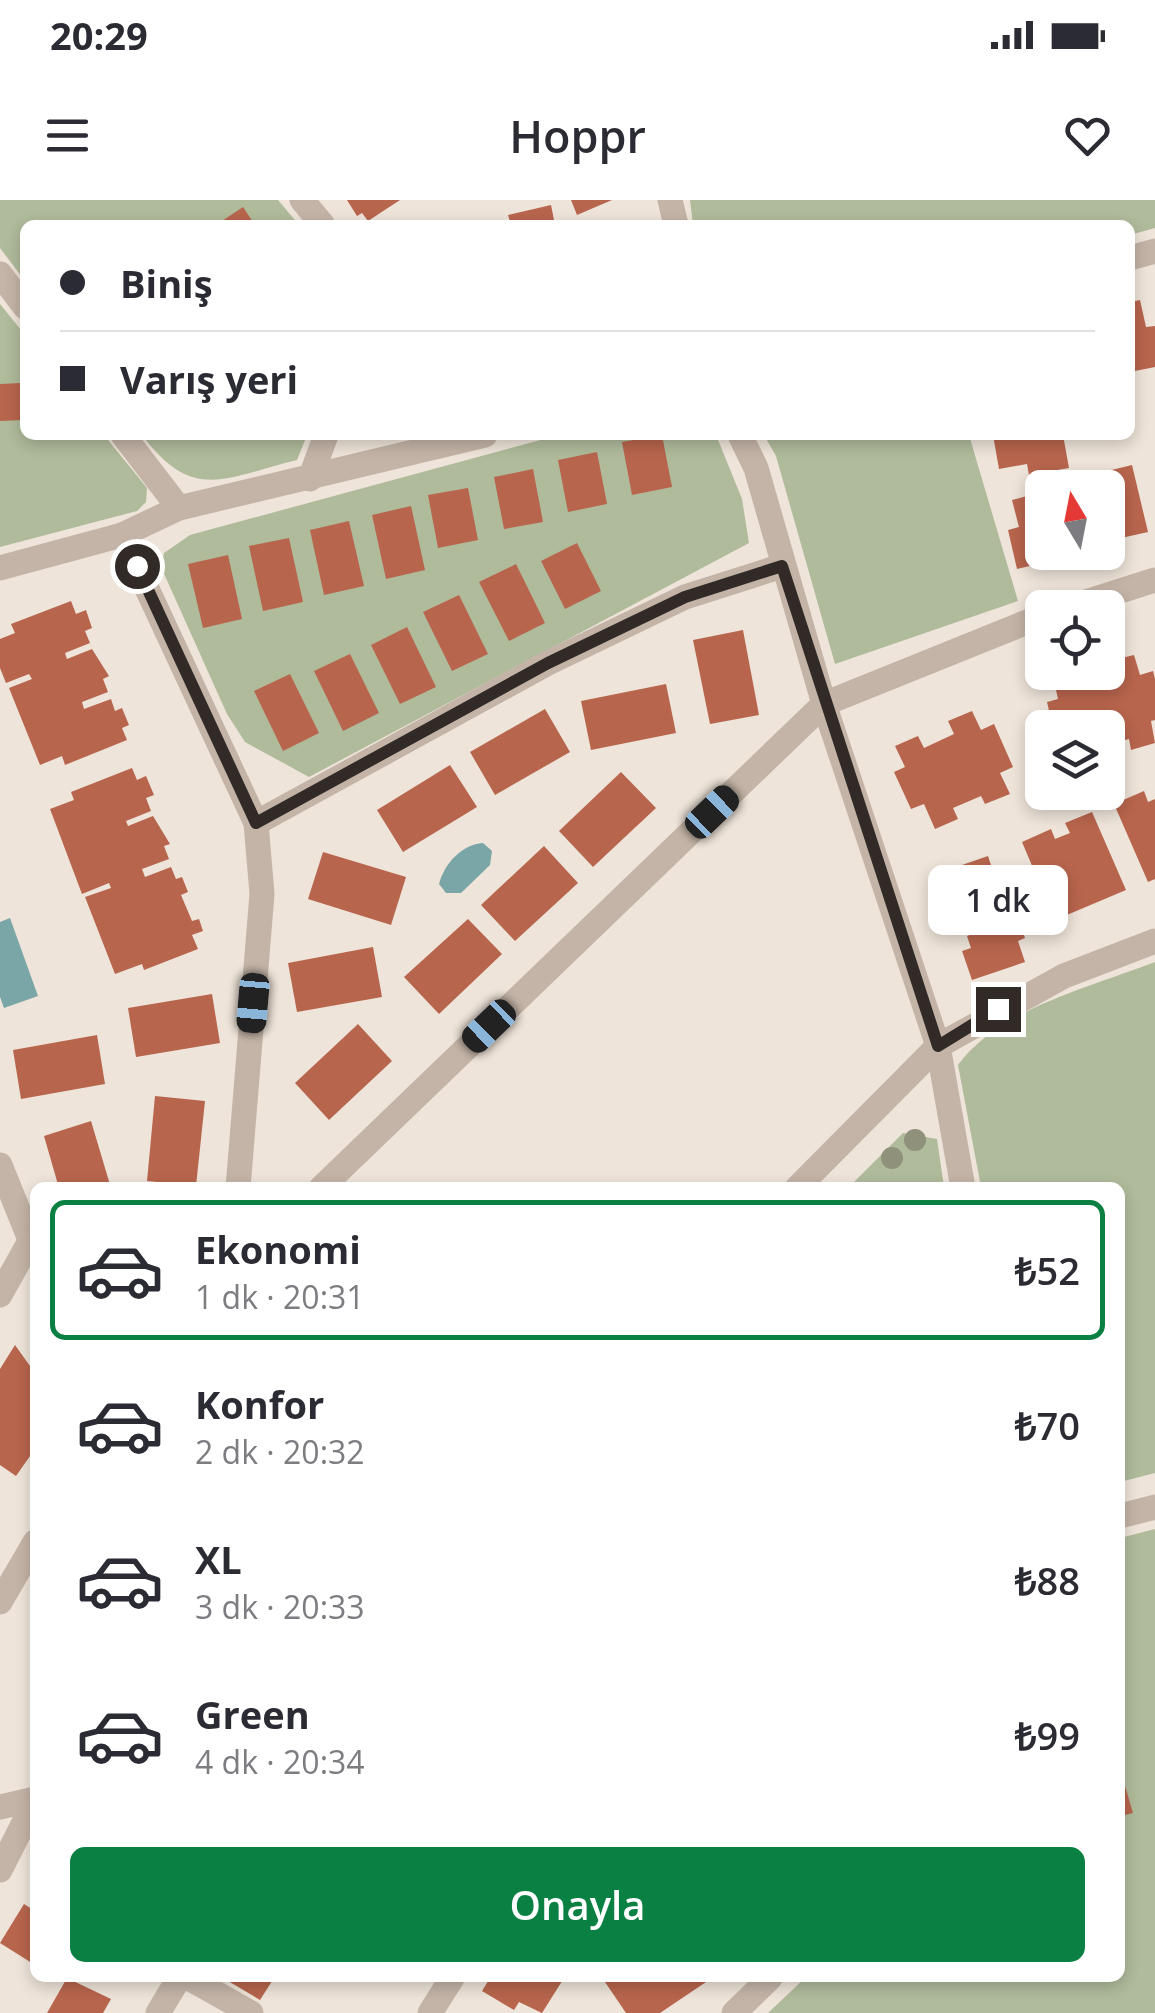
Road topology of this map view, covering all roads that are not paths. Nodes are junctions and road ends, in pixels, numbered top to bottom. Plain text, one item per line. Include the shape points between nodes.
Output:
1 (302, 200) edge
2 (319, 220) edge
3 (0, 274) edge
4 (20, 300) edge
5 (127, 440) edge
6 (324, 440) edge
7 (465, 440) edge
8 (742, 440) edge
9 (310, 480) junction
10 (179, 508) junction
11 (122, 535) junction
12 (782, 566) junction
13 (0, 568) edge
14 (1155, 580) edge
15 (1124, 590) edge
16 (1025, 623) edge
17 (824, 704) junction
18 (256, 823) junction
19 (1155, 941) edge
20 (938, 1046) junction
21 (0, 1165) edge
22 (238, 1182) edge
23 (327, 1182) edge
24 (804, 1182) edge
25 (962, 1182) edge
26 (30, 1242) edge
27 (30, 1250) edge
28 (0, 1294) edge
29 (1155, 1508) edge
30 (1125, 1515) edge
31 (30, 1551) edge
32 (0, 1602) edge
33 (30, 1801) edge
34 (0, 1807) edge
35 (30, 1810) edge
36 (0, 1870) edge
37 (176, 1982) edge
38 (196, 1982) edge
39 (449, 1982) edge
40 (766, 1982) edge
41 (158, 2013) edge
42 (251, 2013) edge
43 (430, 2013) edge
44 (734, 2013) edge

1 - 2 street
3 - 4 street
5 - 10 street
6 - 9 street
7 - 9 street
8 - 12 street
9 - 10 street
10 - 11 street
11 - 13 street
11 - 18 street
12 - 17 street
12 - 18 street via 685,597 548,663
14 - 15 street
16 - 17 street
17 - 20 street
17 - 23 street
18 - 22 street via 262,894
19 - 20 street via 1064,976
20 - 24 street
20 - 25 street
21 - 26 street
27 - 28 street
29 - 30 street
31 - 32 street
33 - 34 street
35 - 36 street
37 - 41 street
38 - 42 street
39 - 43 street
40 - 44 street

